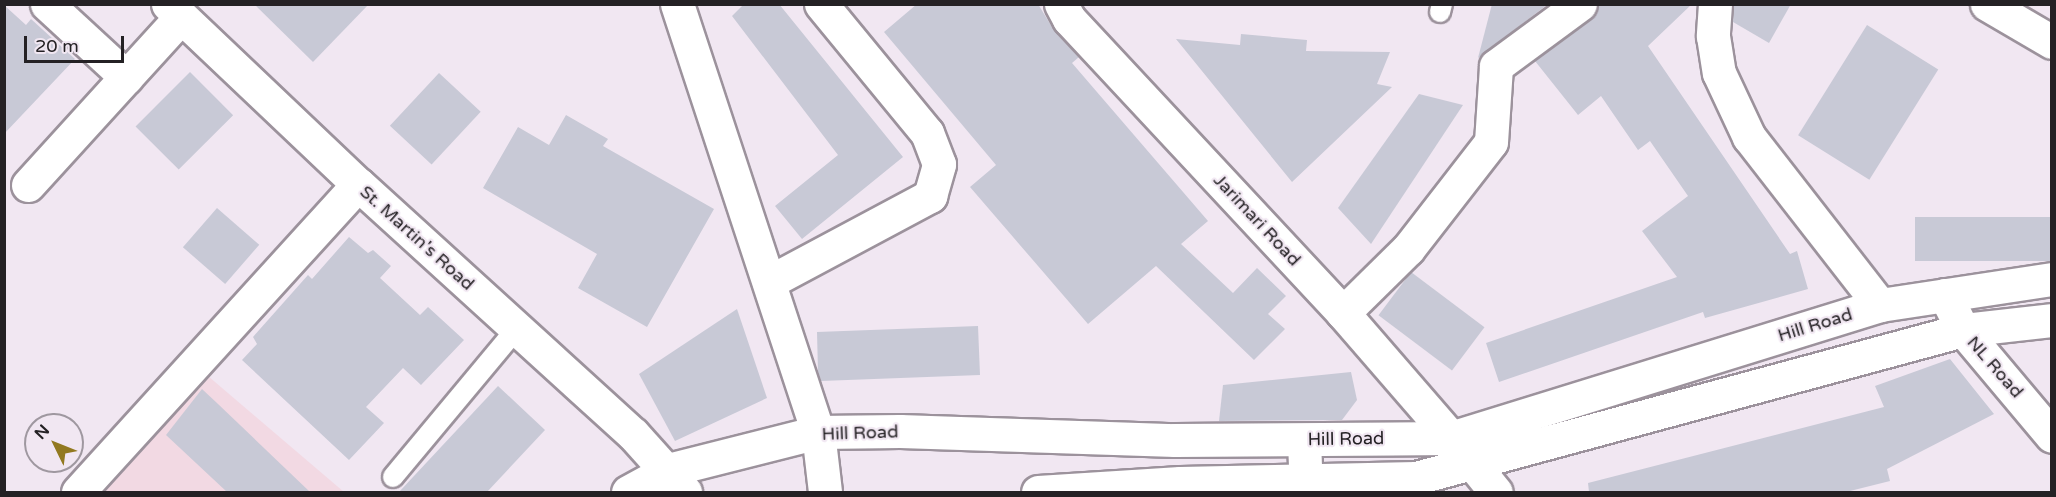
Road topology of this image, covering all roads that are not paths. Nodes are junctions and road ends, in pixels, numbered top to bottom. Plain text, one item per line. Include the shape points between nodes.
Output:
1 (47, 4) edge
2 (677, 4) edge
3 (821, 4) edge
4 (1061, 4) edge
5 (1580, 4) edge
6 (1715, 4) edge
7 (1987, 4) edge
8 (175, 11) edge
9 (2052, 42) edge
10 (126, 77) junction
11 (358, 184) junction
12 (28, 185) dead end
13 (2052, 279) edge
14 (770, 282) junction
15 (1945, 295) junction
16 (1880, 305) junction
17 (1343, 313) junction
18 (2052, 320) edge
19 (517, 328) junction
20 (1963, 330) junction
21 (818, 432) junction
22 (2052, 436) edge
23 (1451, 438) junction
24 (1304, 440) junction
25 (1473, 464) junction
26 (393, 477) dead end
27 (676, 481) edge
28 (1299, 486) edge
29 (1179, 488) edge
30 (1107, 490) edge
31 (78, 492) edge
32 (628, 492) edge
33 (825, 492) edge
34 (1038, 492) edge
35 (1496, 492) edge

1 - 10 street
2 - 14 street
3 - 14 street via 927,133 939,164 930,196
4 - 17 street, Jarimari Road via 1069,19
5 - 17 street via 1496,66 1491,142 1408,249
6 - 16 street via 1713,36 1719,73 1749,137
7 - 9 street
8 - 10 street
8 - 11 street, St. Martin's Road
10 - 12 street
11 - 19 street, St. Martin's Road
11 - 31 street
13 - 15 street, Hill Road
14 - 21 street
15 - 16 street, Hill Road
15 - 20 street, NL Road
16 - 23 street, Hill Road
17 - 23 street, Jarimari Road
18 - 20 street
19 - 26 lane
19 - 27 street, St. Martin's Road via 633,434
20 - 22 street, NL Road
20 - 25 street
21 - 24 street, Hill Road
21 - 27 street, Hill Road
21 - 33 street
23 - 24 street, Hill Road
23 - 25 street, Jarimari Road
24 - 28 street
25 - 28 street via 1416,478
25 - 35 street, Jarimari Road
27 - 32 street, Hill Road
28 - 29 street
29 - 30 street
30 - 34 street

